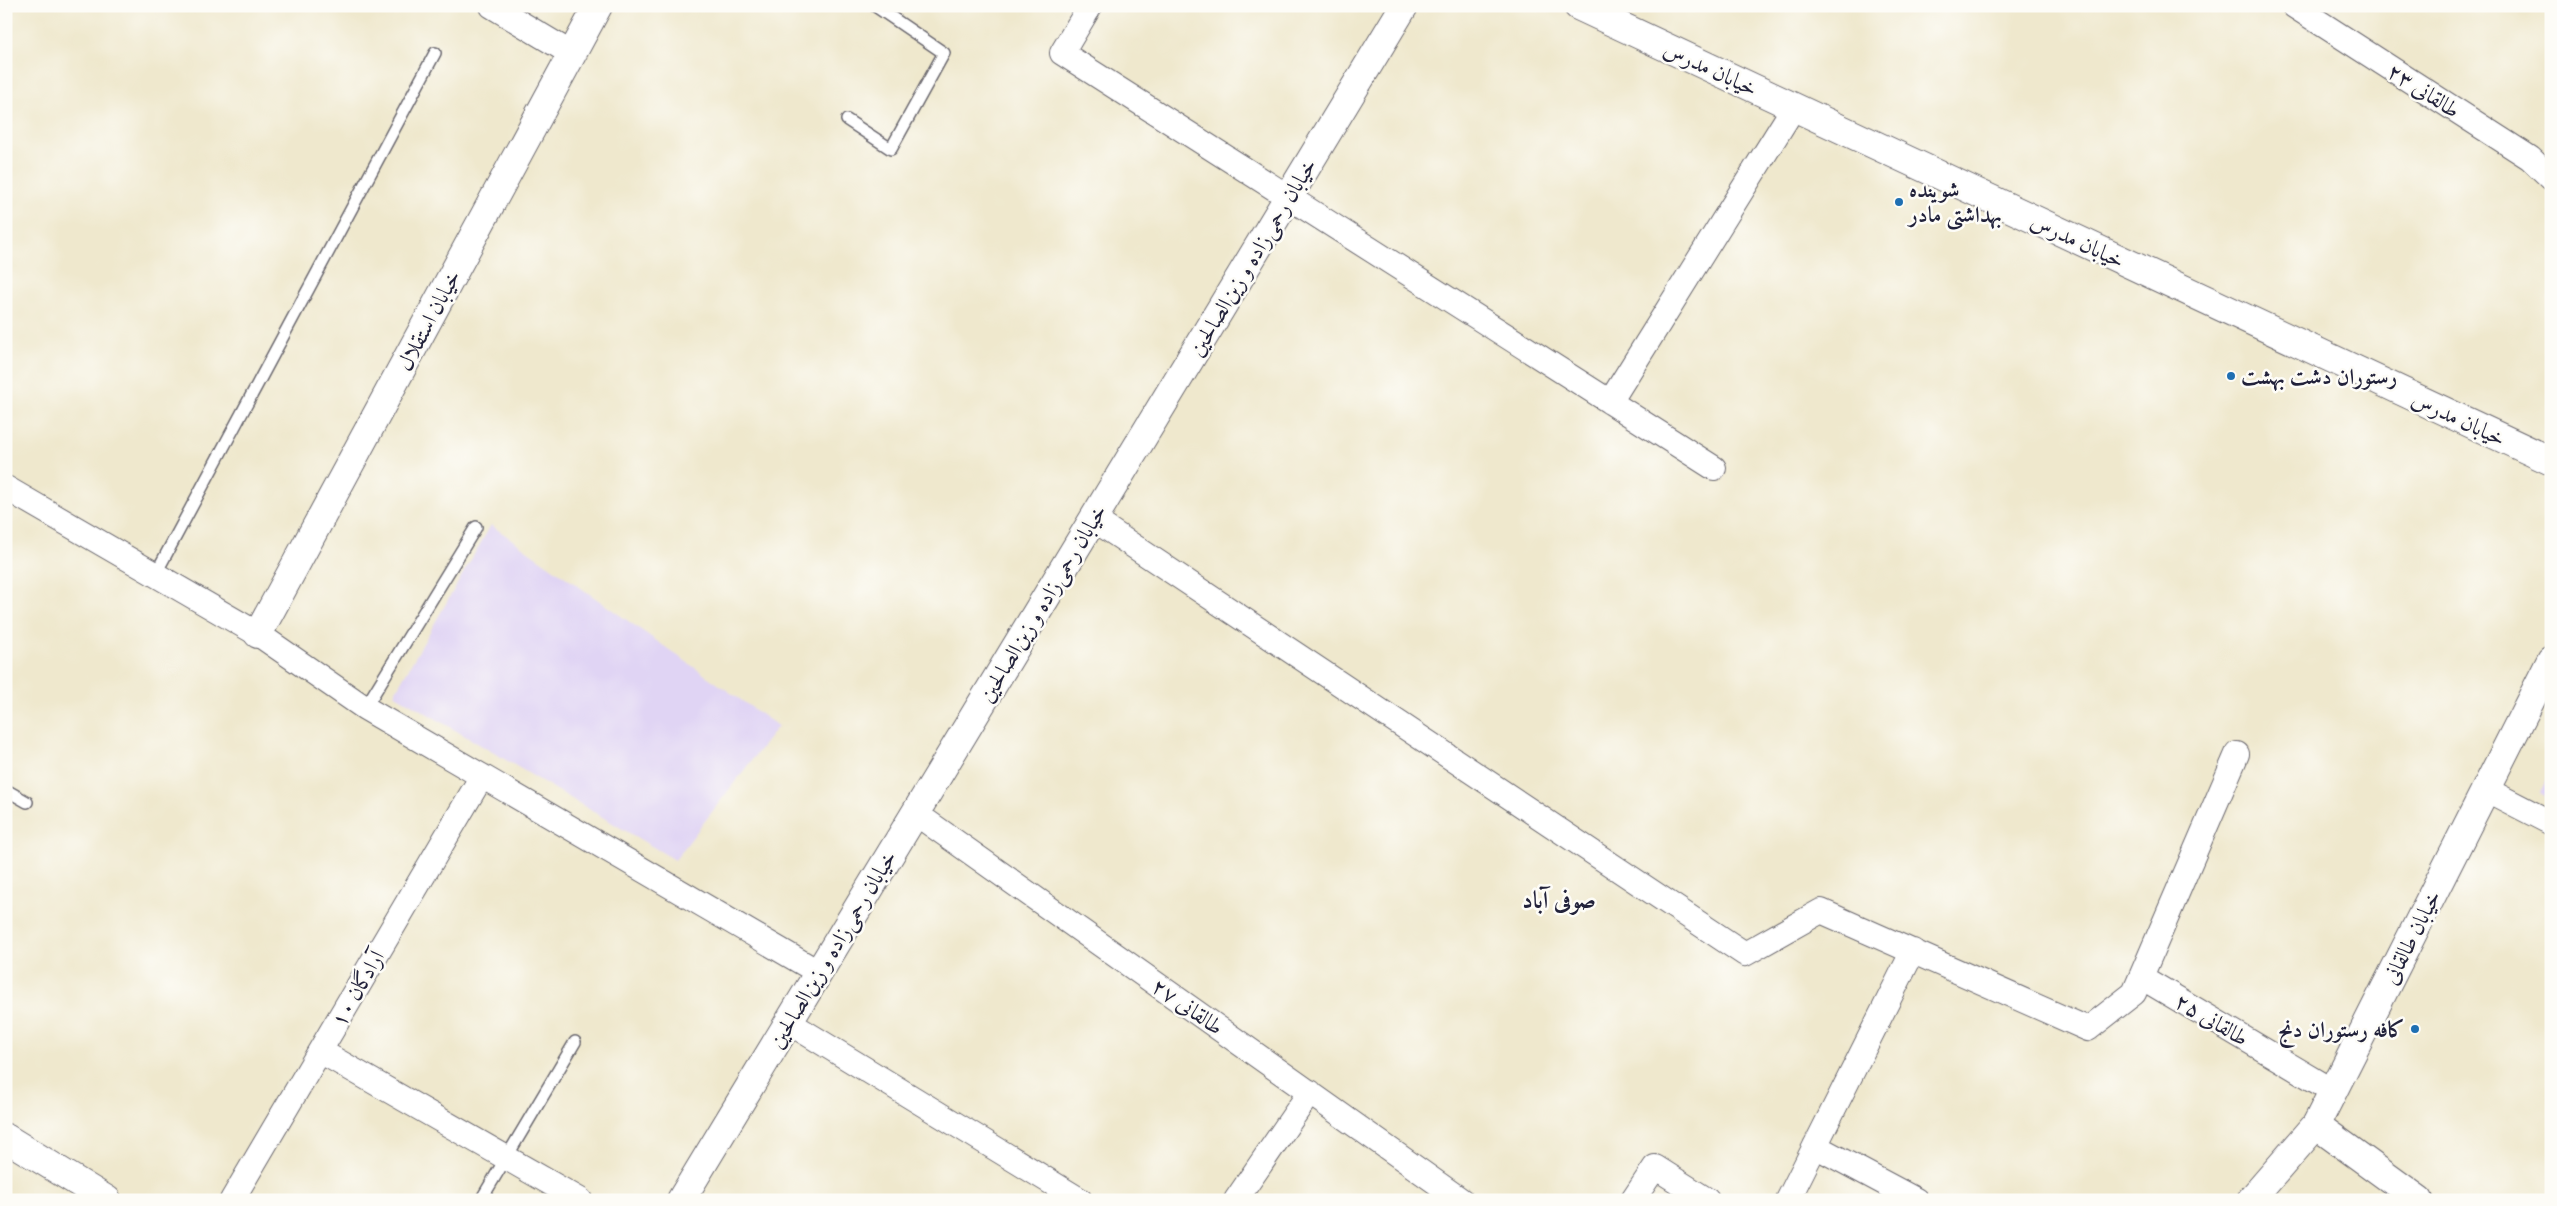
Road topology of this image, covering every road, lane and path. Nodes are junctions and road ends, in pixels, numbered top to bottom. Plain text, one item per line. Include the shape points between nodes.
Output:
1 (492, 6) edge
2 (598, 6) edge
3 (876, 6) edge
4 (1090, 6) edge
5 (1404, 6) edge
6 (1578, 6) edge
7 (2294, 6) edge
8 (434, 53) dead end
9 (572, 54) junction
10 (1794, 107) junction
11 (847, 120) dead end
12 (2551, 178) edge
13 (1288, 197) junction
14 (1610, 402) junction
15 (2551, 461) edge
16 (1714, 468) dead end
17 (7, 491) edge
18 (1093, 519) junction
19 (476, 527) dead end
20 (156, 575) junction
21 (258, 634) junction
22 (2551, 660) edge
23 (365, 708) junction
24 (2237, 754) dead end
25 (482, 776) junction
26 (2485, 789) junction
27 (6, 790) edge
28 (27, 802) dead end
29 (915, 813) junction
30 (2551, 823) edge
31 (1913, 951) junction
32 (818, 972) junction
33 (2141, 977) junction
34 (788, 1022) junction
35 (575, 1042) dead end
36 (320, 1051) junction
37 (2334, 1091) junction
38 (1310, 1092) junction
39 (2316, 1125) junction
40 (6, 1138) edge
41 (1815, 1146) junction
42 (506, 1158) junction
43 (107, 1200) edge
44 (232, 1200) edge
45 (481, 1200) edge
46 (580, 1200) edge
47 (681, 1200) edge
48 (1080, 1200) edge
49 (1236, 1200) edge
50 (1462, 1200) edge
51 (1632, 1200) edge
52 (1707, 1200) edge
53 (1788, 1200) edge
54 (1916, 1200) edge
55 (2251, 1200) edge
56 (2420, 1200) edge

1 - 9 street
2 - 9 street, خیابان استقلال
3 - 11 lane via 944,53 891,149
4 - 13 street via 1062,53
5 - 13 street, خیابان رحمی‌زاده و زین‌الصالحین
6 - 10 street, خیابان مدرس
7 - 12 street, طالقانی ۲۳ via 2530,158
8 - 20 lane
9 - 21 street, خیابان استقلال
10 - 14 street
10 - 15 street, خیابان مدرس
13 - 14 street
13 - 18 street, خیابان رحمی‌زاده و زین‌الصالحین
14 - 16 street
17 - 20 street
18 - 29 street, خیابان رحمی‌زاده و زین‌الصالحین
18 - 31 street via 1745,954 1821,911
19 - 23 lane
20 - 21 street
21 - 23 street
22 - 26 street, خیابان طالقانی
23 - 25 street
24 - 33 street
25 - 32 street
25 - 36 street, آرادگان ۱۰
26 - 30 street
26 - 37 street, خیابان طالقانی
27 - 28 lane
29 - 32 street, خیابان رحمی‌زاده و زین‌الصالحین
29 - 38 street, طالقانی ۲۷
31 - 33 street via 2088,1029 2134,993
31 - 41 street
32 - 34 street, خیابان رحمی‌زاده و زین‌الصالحین
33 - 37 street, طالقانی ۲۵
34 - 47 street, خیابان رحمی‌زاده و زین‌الصالحین
34 - 48 street
35 - 42 lane
36 - 42 street
36 - 44 street, آرادگان ۱۰
37 - 39 street, خیابان طالقانی
38 - 49 street
38 - 50 street, طالقانی ۲۷
39 - 55 street, خیابان طالقانی
39 - 56 street
40 - 43 street
41 - 53 street
41 - 54 street
42 - 45 lane
42 - 46 street
51 - 52 street via 1655,1167

